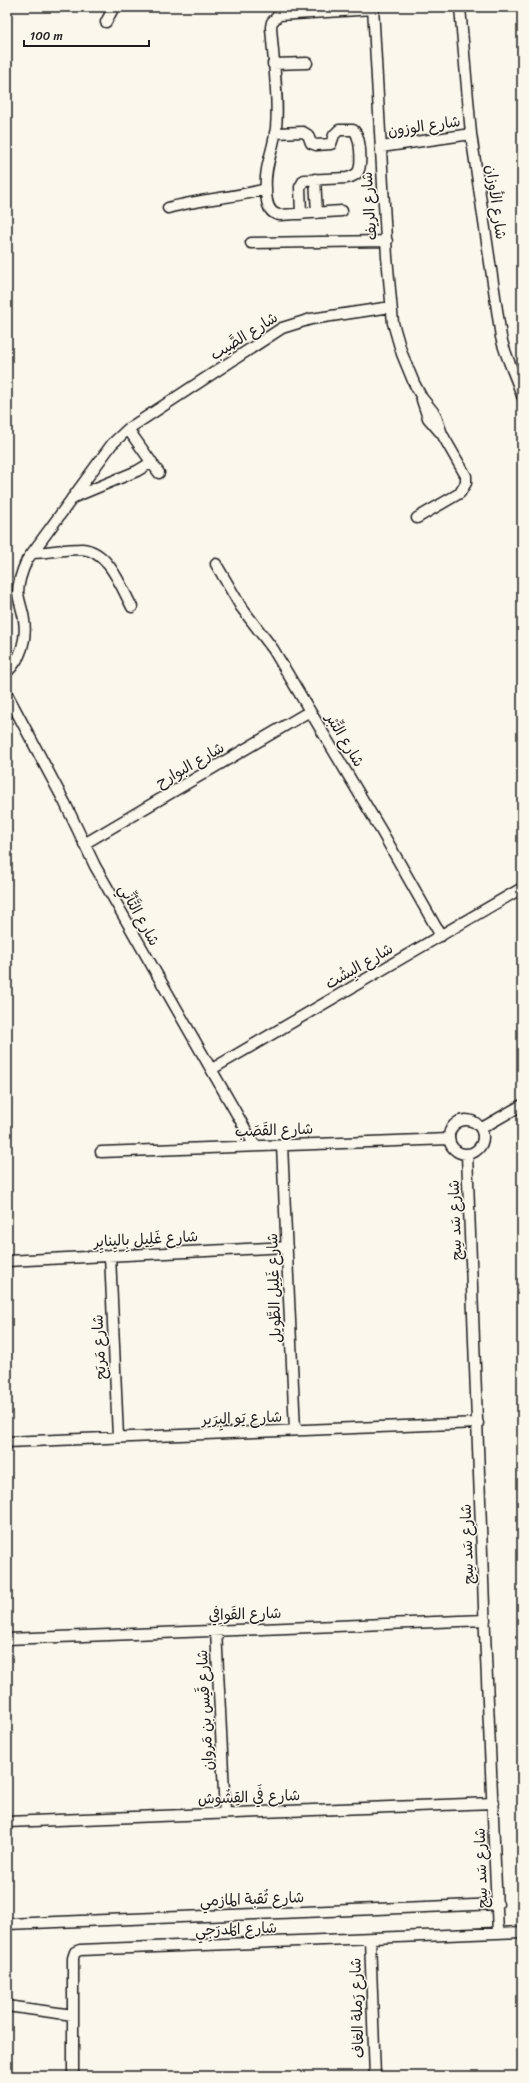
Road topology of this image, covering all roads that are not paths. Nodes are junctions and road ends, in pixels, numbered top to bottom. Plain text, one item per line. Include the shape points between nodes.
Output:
1 (114, 7) edge
2 (460, 7) edge
3 (374, 8) edge
4 (106, 22) dead end
5 (306, 63) dead end
6 (273, 64) junction
7 (275, 133) junction
8 (471, 134) junction
9 (380, 147) junction
10 (315, 179) junction
11 (266, 189) junction
12 (168, 208) dead end
13 (342, 211) dead end
14 (317, 213) junction
15 (301, 214) junction
16 (387, 241) junction
17 (251, 243) dead end
18 (391, 307) junction
19 (522, 396) edge
20 (128, 429) junction
21 (152, 462) junction
22 (159, 473) dead end
23 (72, 498) junction
24 (417, 518) dead end
25 (33, 553) junction
26 (216, 564) dead end
27 (132, 607) dead end
28 (7, 672) edge
29 (7, 694) edge
30 (310, 712) junction
31 (84, 844) junction
32 (522, 888) edge
33 (440, 936) junction
34 (212, 1069) junction
35 (522, 1105) edge
36 (482, 1128) junction
37 (449, 1138) junction
38 (282, 1145) junction
39 (254, 1146) junction
40 (101, 1152) dead end
41 (467, 1154) junction
42 (287, 1247) junction
43 (110, 1255) junction
44 (7, 1261) edge
45 (478, 1423) junction
46 (295, 1430) junction
47 (118, 1437) junction
48 (7, 1442) edge
49 (485, 1620) junction
50 (216, 1630) junction
51 (7, 1639) edge
52 (493, 1802) junction
53 (225, 1812) junction
54 (7, 1822) edge
55 (498, 1904) junction
56 (7, 1924) edge
57 (522, 1932) edge
58 (498, 1933) junction
59 (370, 1939) junction
60 (7, 2006) edge
61 (73, 2015) junction
62 (73, 2076) edge
63 (375, 2076) edge

1 - 4 street
2 - 8 street, شارع الأوزان
3 - 6 street via 279,15 271,27
3 - 9 street, شارع الريف
5 - 6 street
6 - 7 street
7 - 10 street via 305,132 311,143 316,145 331,144 334,134 339,130 356,132 359,136 360,166 356,175 347,178
7 - 11 street via 267,165
8 - 9 street, شارع الوزون
8 - 19 street, شارع الأوزان via 503,346
9 - 16 street, شارع الريف
10 - 14 street
10 - 15 street via 307,179 301,184
11 - 12 street
11 - 15 street via 269,208 273,213
13 - 14 street
14 - 15 street
16 - 17 street
16 - 18 street, شارع الريف
18 - 20 street, شارع الصَّيب via 311,319 282,328
18 - 24 street, شارع الريف via 402,354 422,398 435,414 442,434 463,471 466,483 460,493
20 - 21 street
20 - 23 street, شارع الصَّيب via 112,444
21 - 22 street
21 - 23 street via 137,471
23 - 25 street, شارع الصَّيب
25 - 27 street via 83,549 92,552 108,564
25 - 28 street, شارع الصَّيب via 22,570 19,582 18,594 25,633 22,648 16,662
26 - 30 street, شارع التِّبْر via 242,607 273,649
29 - 31 street, شارع التَّأنِّي
30 - 31 street, شارع البوارح
30 - 33 street, شارع التِّبْر via 382,832
31 - 34 street, شارع التَّأنِّي via 145,957
32 - 33 street, شارع البِشْت
33 - 34 street, شارع البِشْت
34 - 39 street, شارع التَّأنِّي
35 - 36 street
36 - 37 street via 474,1121 459,1121 451,1128
36 - 41 street via 482,1145 473,1153
37 - 38 street, شارع القَصَب
37 - 41 street via 450,1144 457,1151
38 - 39 street, شارع القَصَب
38 - 42 street, شارع غَلِيل الطَّويل
39 - 40 street, شارع القَصَب
41 - 45 street, شارع سَد سِج
42 - 43 street, شارع غَلِيل بِاليِنايِر
42 - 46 street, شارع غَلِيل الطَّويل
43 - 44 street, شارع غَلِيل بِاليِنايِر
43 - 47 street, شارع مَربَح
45 - 46 street, شارع يَو البِرَير
45 - 49 street, شارع سَد سِج
46 - 47 street, شارع يَو البِرَير
47 - 48 street, شارع يَو البِرَير
49 - 50 street, شارع القَوافِي
49 - 52 street, شارع سَد سِج
50 - 51 street, شارع القَوافِي
50 - 53 street, شارع قَيس بن مَروان
52 - 53 street, شارع فَي القِشُوش
52 - 55 street, شارع سَد سِج
53 - 54 street, شارع فَي القِشُوش
55 - 56 street, شارع ثُقبة المازمي
55 - 58 street, شارع سَد سِج
57 - 58 street, شارع المُدرَجِي
58 - 59 street, شارع المُدرَجِي
59 - 61 street, شارع المُدرَجِي via 80,1950 75,1952 73,1958
59 - 63 street, شارع رَملة الغاف
60 - 61 street
61 - 62 street, شارع المُدرَجِي

